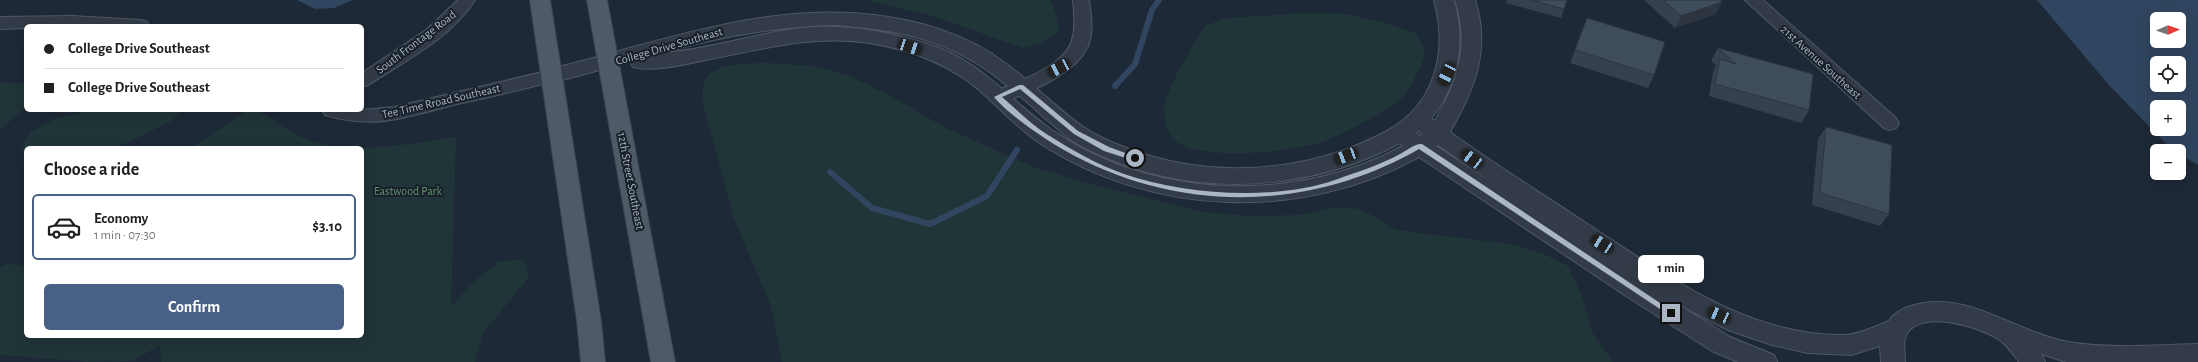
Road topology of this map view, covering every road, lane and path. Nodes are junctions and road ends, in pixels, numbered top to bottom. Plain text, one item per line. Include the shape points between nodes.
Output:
1 (467, 0) edge
2 (540, 0) edge
3 (597, 0) edge
4 (1081, 0) edge
5 (1444, 0) edge
6 (1465, 0) edge
7 (1753, 0) edge
8 (0, 24) edge
9 (106, 24) edge
10 (609, 63) junction
11 (551, 76) junction
12 (364, 81) edge
13 (1021, 87) junction
14 (997, 97) junction
15 (336, 112) edge
16 (1419, 119) junction
17 (1890, 123) dead end
18 (1400, 133) junction
19 (1429, 140) junction
20 (1894, 329) junction
21 (2008, 333) junction
22 (2198, 355) edge
23 (593, 362) edge
24 (663, 362) edge
25 (1765, 362) edge
26 (1893, 362) edge
27 (2034, 362) edge

1 - 12 street, South Frontage Road via 440,27
2 - 11 main road
3 - 10 main road, 12th Street Southeast
4 - 13 street via 1080,45 1072,57 1059,68
5 - 16 street, College Drive Southeast via 1450,18 1452,45 1447,74 1436,96
6 - 19 street via 1471,15 1473,36 1466,82
7 - 17 street, 21st Avenue Southeast
8 - 9 street
10 - 11 street
10 - 13 street, College Drive Southeast via 664,45 757,24 812,18 846,18 876,21 945,39 986,58
10 - 14 street, College Drive Southeast via 665,61 750,42 838,33 872,37 946,58 972,75
10 - 24 main road, 12th Street Southeast
11 - 15 street, Tee Time Rroad Southeast via 394,113 357,116
11 - 23 main road
13 - 14 street
13 - 18 street, College Drive Southeast via 1076,133 1106,149 1185,173 1226,177 1274,175 1321,166
14 - 19 street, College Drive Southeast via 1045,136 1086,160 1122,176 1163,187 1205,193 1252,195 1294,191 1335,182 1401,157
16 - 18 street, College Drive Southeast
16 - 19 street
18 - 19 street
19 - 20 street via 1478,164 1700,305 1757,331 1806,343 1847,345
19 - 25 street via 1634,289 1721,344
20 - 21 street via 1906,318 1926,312 1947,312 1981,321
20 - 26 street via 1890,346
21 - 22 street via 2067,352 2108,356
21 - 27 street

